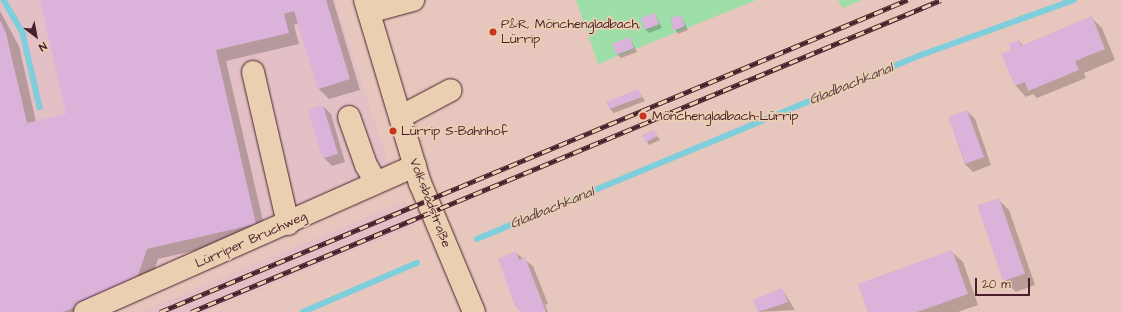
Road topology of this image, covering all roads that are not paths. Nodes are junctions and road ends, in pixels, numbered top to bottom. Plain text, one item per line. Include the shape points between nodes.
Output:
1 (413, 0) edge
2 (367, 6) edge
3 (253, 72) dead end
4 (451, 90) dead end
5 (402, 116) junction
6 (349, 117) dead end
7 (415, 166) junction
8 (376, 182) junction
9 (288, 224) junction
10 (85, 312) edge
11 (474, 312) edge

1 - 2 street
2 - 5 street, Volksbadstraße
3 - 9 street
4 - 5 street
5 - 7 street, Volksbadstraße
6 - 8 street via 366,165
7 - 8 street, Lürriper Bruchweg
7 - 11 street, Volksbadstraße
8 - 9 street, Lürriper Bruchweg
9 - 10 street, Lürriper Bruchweg

